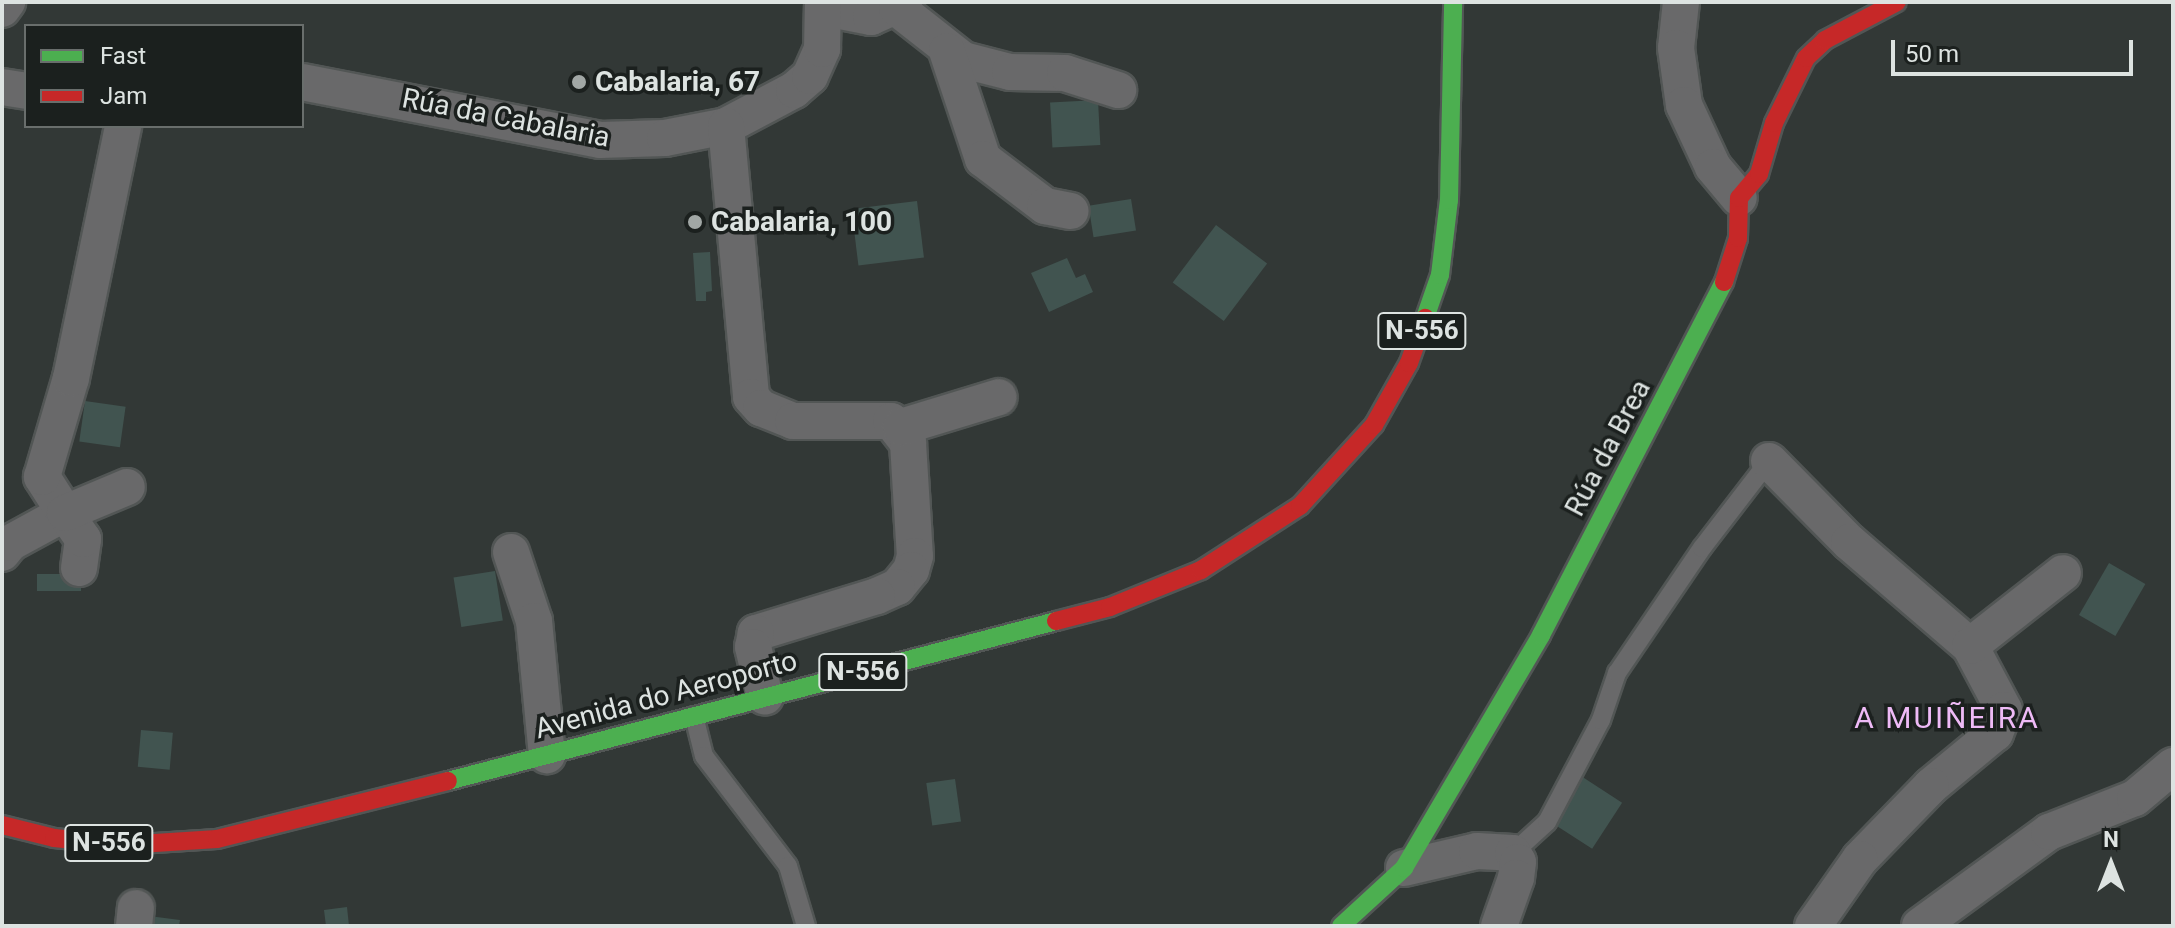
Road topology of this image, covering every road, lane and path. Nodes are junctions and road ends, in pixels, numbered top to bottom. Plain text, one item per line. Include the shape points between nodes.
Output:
1 (7, 2) edge
2 (1453, 2) edge
3 (1681, 2) edge
4 (1897, 2) edge
5 (824, 5) edge
6 (900, 5) edge
7 (2, 9) edge
8 (947, 51) junction
9 (304, 82) edge
10 (2, 87) edge
11 (1118, 90) dead end
12 (24, 91) edge
13 (726, 126) junction
14 (123, 128) edge
15 (1739, 198) junction
16 (1071, 211) dead end
17 (999, 397) dead end
18 (901, 427) junction
19 (1769, 461) joint
20 (127, 487) dead end
21 (65, 513) junction
22 (511, 552) dead end
23 (2, 553) edge
24 (79, 568) dead end
25 (2063, 573) dead end
26 (1970, 646) junction
27 (765, 697) junction
28 (694, 716) junction
29 (547, 755) junction
30 (2173, 766) edge
31 (2, 825) edge
32 (1513, 853) junction
33 (1404, 868) junction
34 (806, 926) edge
35 (1341, 926) edge
36 (1499, 926) edge
37 (1813, 926) edge
38 (1920, 926) edge

1 - 7 street
2 - 27 main road, Avenida do Aeroporto / N-556 via 1449,200 1440,275 1409,363 1381,413 1321,485 1260,536 1156,591
3 - 15 street via 1676,48 1684,105 1713,167
4 - 15 main road via 1825,40 1806,58 1774,123 1759,174
5 - 6 street via 871,17
5 - 13 street, Rúa da Cabalaria via 822,49 810,76 775,105
6 - 8 street
8 - 11 street via 1010,72 1065,73
8 - 16 street via 983,159 1045,206
9 - 13 street, Rúa da Cabalaria via 600,140 665,138
10 - 12 street
13 - 18 street via 751,397 761,408 793,421 891,421
14 - 21 street via 71,378 42,477
15 - 33 main road, Rúa da Brea via 1738,238 1721,291 1541,635
17 - 18 street
18 - 27 street via 908,443 915,556 911,570 897,587 877,596 756,633 753,647
19 - 26 street via 1849,542
19 - 32 lane via 1617,673 1601,720 1547,822
20 - 21 street
21 - 23 street via 10,543
21 - 24 street via 83,539
22 - 29 street via 534,621
25 - 26 street
26 - 37 street via 1976,664 2002,700 2004,720 1860,859
27 - 28 main road, Avenida do Aeroporto / N-556
28 - 29 main road, Avenida do Aeroporto / N-556
28 - 34 lane via 704,756 788,866
29 - 31 main road, Avenida do Aeroporto / N-556 via 217,839 124,845 54,838
30 - 38 street via 2135,798 2049,832
32 - 33 street via 1477,851
32 - 36 street via 1516,878
33 - 35 main road, Rúa da Brea

